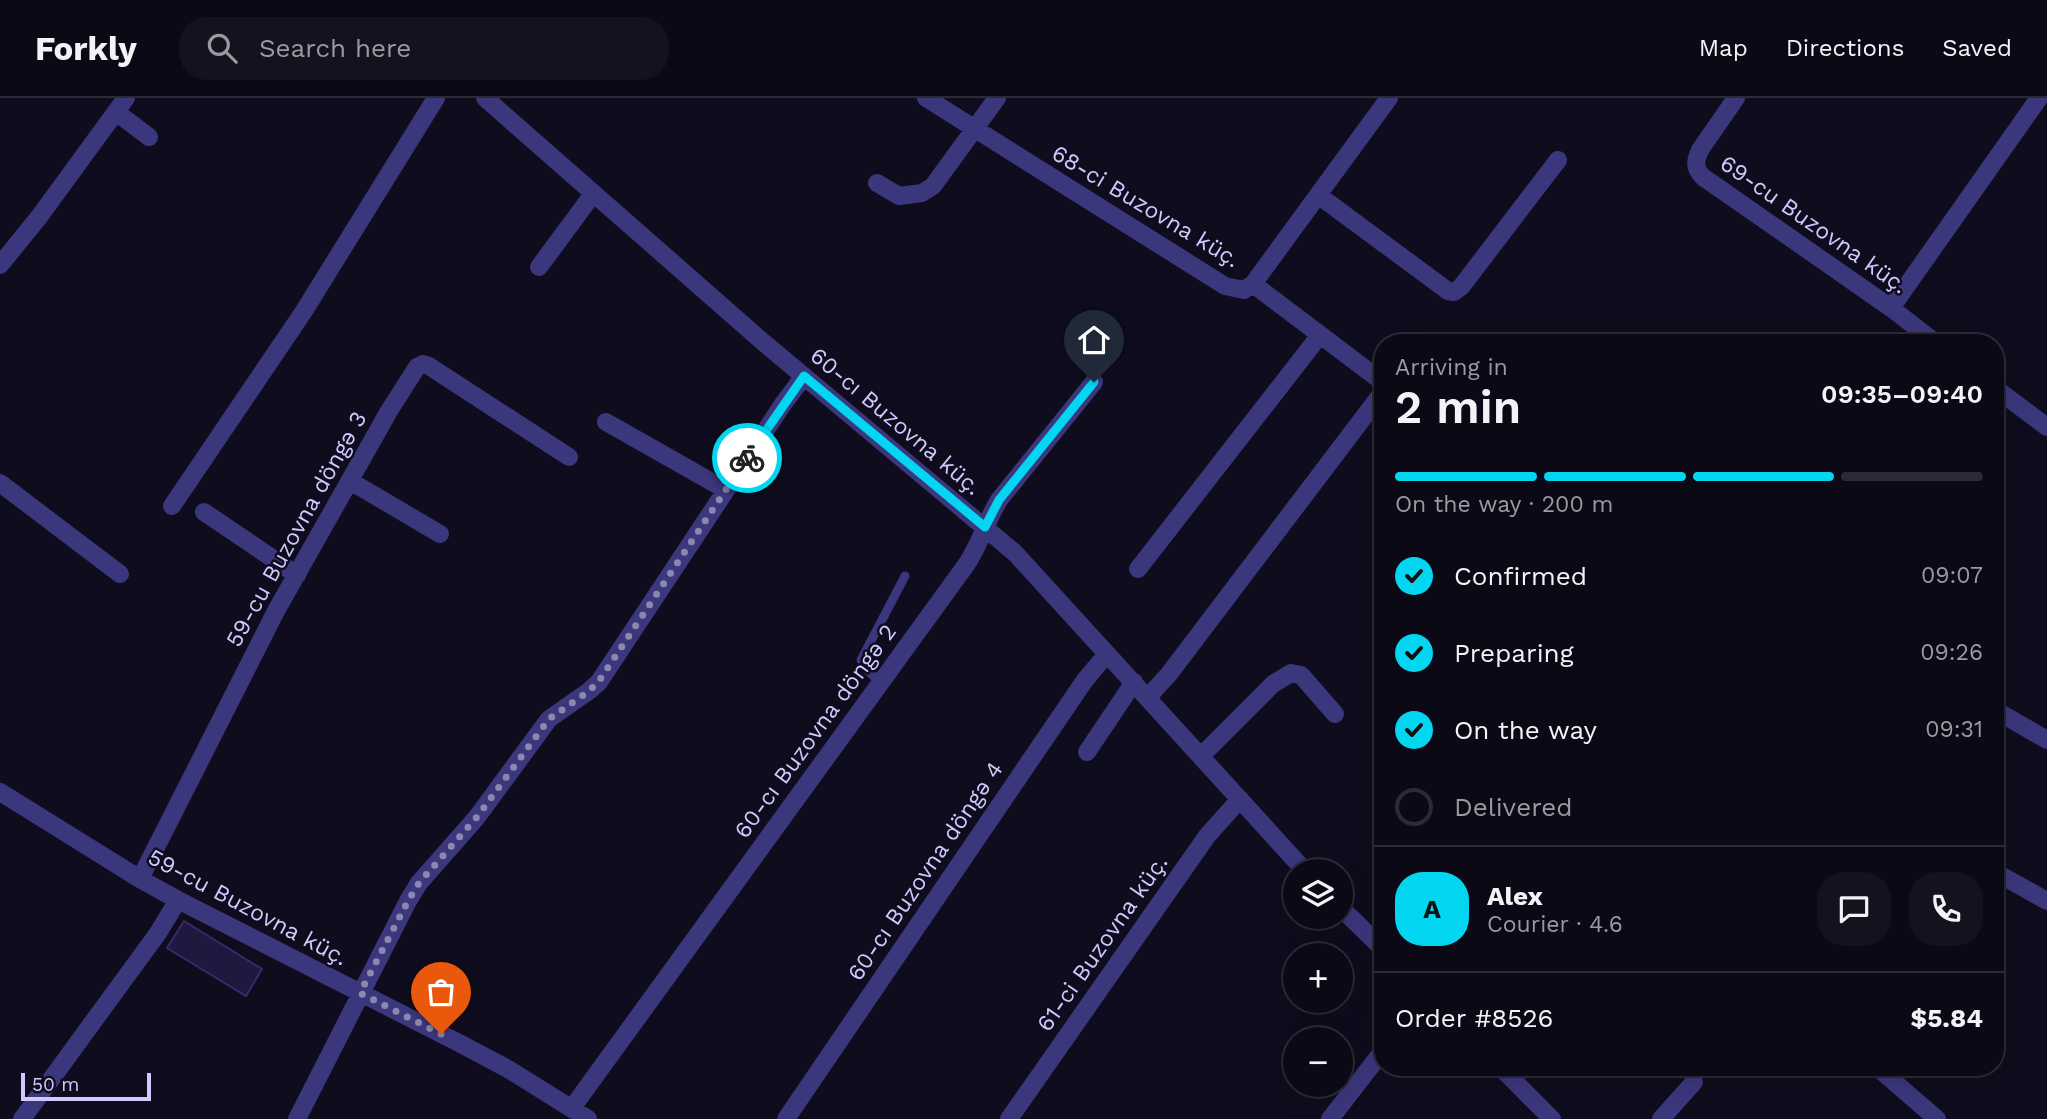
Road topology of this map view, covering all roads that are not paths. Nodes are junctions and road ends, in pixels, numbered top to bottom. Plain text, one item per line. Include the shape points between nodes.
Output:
1 (436, 98) edge
2 (485, 98) edge
3 (926, 98) edge
4 (997, 98) edge
5 (1389, 98) edge
6 (1735, 98) edge
7 (2039, 98) edge
8 (121, 105) edge
9 (974, 130) junction
10 (149, 137) dead end
11 (1558, 160) dead end
12 (877, 183) dead end
13 (593, 194) junction
14 (1318, 195) junction
15 (0, 265) edge
16 (539, 267) dead end
17 (1253, 284) junction
18 (1891, 308) junction
19 (1924, 334) edge
20 (1320, 335) junction
21 (804, 376) junction
22 (1374, 376) edge
23 (1094, 382) dead end
24 (2004, 395) edge
25 (1374, 404) edge
26 (606, 422) dead end
27 (2047, 427) edge
28 (569, 457) dead end
29 (350, 481) junction
30 (0, 483) edge
31 (726, 490) junction
32 (172, 506) dead end
33 (204, 513) dead end
34 (985, 527) junction
35 (440, 534) dead end
36 (1138, 569) dead end
37 (120, 574) dead end
38 (296, 575) junction
39 (905, 576) dead end
40 (1107, 654) junction
41 (881, 682) junction
42 (1134, 682) junction
43 (1147, 697) junction
44 (1335, 714) dead end
45 (2004, 715) edge
46 (2047, 740) edge
47 (1087, 752) dead end
48 (1201, 757) junction
49 (0, 792) edge
50 (1240, 799) junction
51 (1294, 859) edge
52 (2004, 877) edge
53 (140, 879) junction
54 (178, 900) junction
55 (2047, 901) edge
56 (1353, 920) edge
57 (1374, 940) edge
58 (360, 993) junction
59 (1374, 1062) edge
60 (1509, 1076) edge
61 (1887, 1076) edge
62 (1695, 1083) dead end
63 (1538, 1105) junction
64 (572, 1108) junction
65 (22, 1119) edge
66 (297, 1119) edge
67 (588, 1119) edge
68 (786, 1119) edge
69 (1009, 1119) edge
70 (1330, 1119) edge
71 (1526, 1119) edge
72 (1552, 1119) edge
73 (1661, 1119) edge
74 (1937, 1119) edge

1 - 32 street via 304,310
2 - 13 street, 60-cı Buzovna küç.
3 - 9 street, 68-ci Buzovna küç.
4 - 9 street
5 - 14 street, 68-ci Buzovna küç.
6 - 18 street, 69-cu Buzovna küç. via 1700,150 1696,170
7 - 18 street
8 - 10 street
8 - 15 street
9 - 12 street via 933,186 922,193 899,197
9 - 17 street, 68-ci Buzovna küç. via 1225,286 1244,290
11 - 14 street via 1454,292
13 - 16 street
13 - 21 street, 60-cı Buzovna küç.
14 - 17 street, 68-ci Buzovna küç.
17 - 20 street
18 - 19 street, 69-cu Buzovna küç.
20 - 22 street
20 - 36 street
21 - 31 street
21 - 34 street, 60-cı Buzovna küç.
23 - 34 street, 60-cı Buzovna döngə 2 via 999,500
24 - 27 street
25 - 43 street
26 - 31 street
28 - 29 street, 59-cu Buzovna döngə 3 via 423,364 412,373
29 - 35 street
29 - 38 street, 59-cu Buzovna döngə 3
30 - 37 street
31 - 58 street via 599,681 549,719 477,817 419,883
33 - 38 street
34 - 40 street, 60-cı Buzovna küç.
34 - 41 street, 60-cı Buzovna döngə 2 via 974,554
38 - 53 street, 59-cu Buzovna döngə 3
39 - 41 lane via 862,660
40 - 42 street, 60-cı Buzovna küç.
40 - 68 street, 60-cı Buzovna döngə 4
41 - 64 street, 60-cı Buzovna döngə 2
42 - 43 street, 60-cı Buzovna küç.
42 - 47 street
43 - 48 street, 60-cı Buzovna küç.
44 - 48 street via 1301,675 1291,673 1273,684
45 - 46 street
48 - 50 street, 60-cı Buzovna küç.
49 - 53 street, 59-cu Buzovna küç.
50 - 51 street, 60-cı Buzovna küç.
50 - 69 street, 61-ci Buzovna küç. via 1207,836
52 - 55 street
53 - 54 street, 59-cu Buzovna küç.
54 - 58 street, 59-cu Buzovna küç.
54 - 65 street
56 - 57 street
58 - 64 street, 59-cu Buzovna küç. via 508,1069
58 - 66 street
59 - 70 street
60 - 63 street
61 - 74 street
62 - 73 street
63 - 71 street
63 - 72 street
64 - 67 street, 59-cu Buzovna küç.

